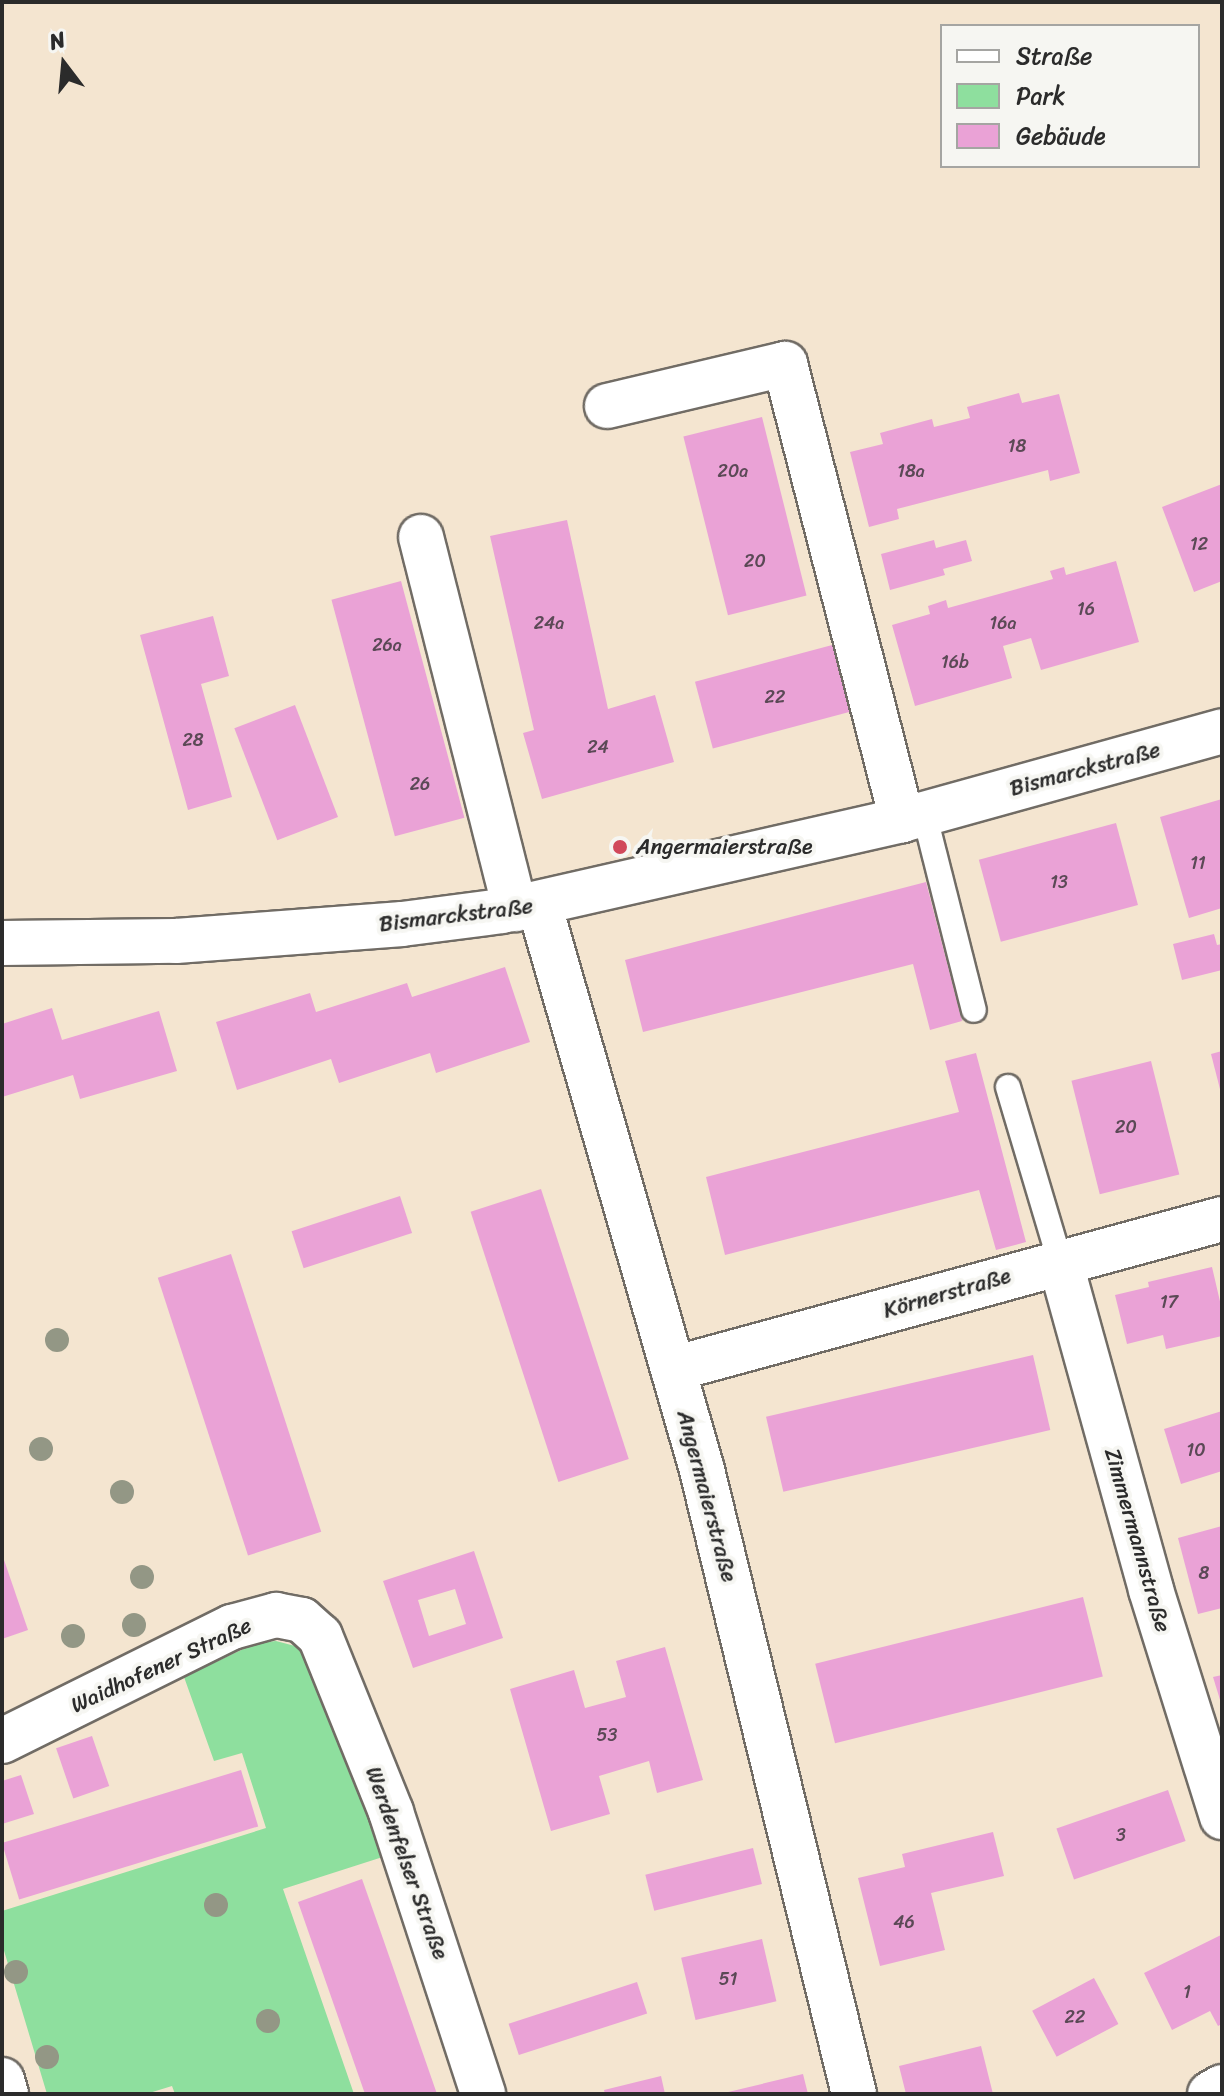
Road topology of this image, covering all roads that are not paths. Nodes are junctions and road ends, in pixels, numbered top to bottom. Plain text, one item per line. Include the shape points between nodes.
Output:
1 (607, 406) dead end
2 (421, 537) dead end
3 (1222, 731) edge
4 (913, 817) junction
5 (527, 907) junction
6 (2, 943) edge
7 (974, 1010) dead end
8 (1008, 1087) dead end
9 (1222, 1219) edge
10 (1060, 1261) junction
11 (673, 1369) junction
12 (320, 1636) joint
13 (2, 1741) edge
14 (1222, 1817) edge
15 (2, 2080) edge
16 (1222, 2087) edge
17 (6, 2094) edge
18 (483, 2094) edge
19 (854, 2094) edge
20 (1210, 2094) edge

1 - 4 street via 785,364
2 - 5 street, Angermaierstraße
3 - 4 street, Bismarckstraße
4 - 5 street, Bismarckstraße
4 - 7 lane
5 - 6 street, Bismarckstraße via 402,924 176,941
5 - 11 street, Angermaierstraße
8 - 10 lane
9 - 10 street, Körnerstraße
10 - 11 street, Körnerstraße
10 - 14 street, Zimmermannstraße via 1151,1590
11 - 19 street, Angermaierstraße
12 - 13 street, Waidhofener Straße via 302,1620 276,1615 254,1619
12 - 18 street, Werdenfelser Straße via 391,1812
15 - 17 street
16 - 20 street

